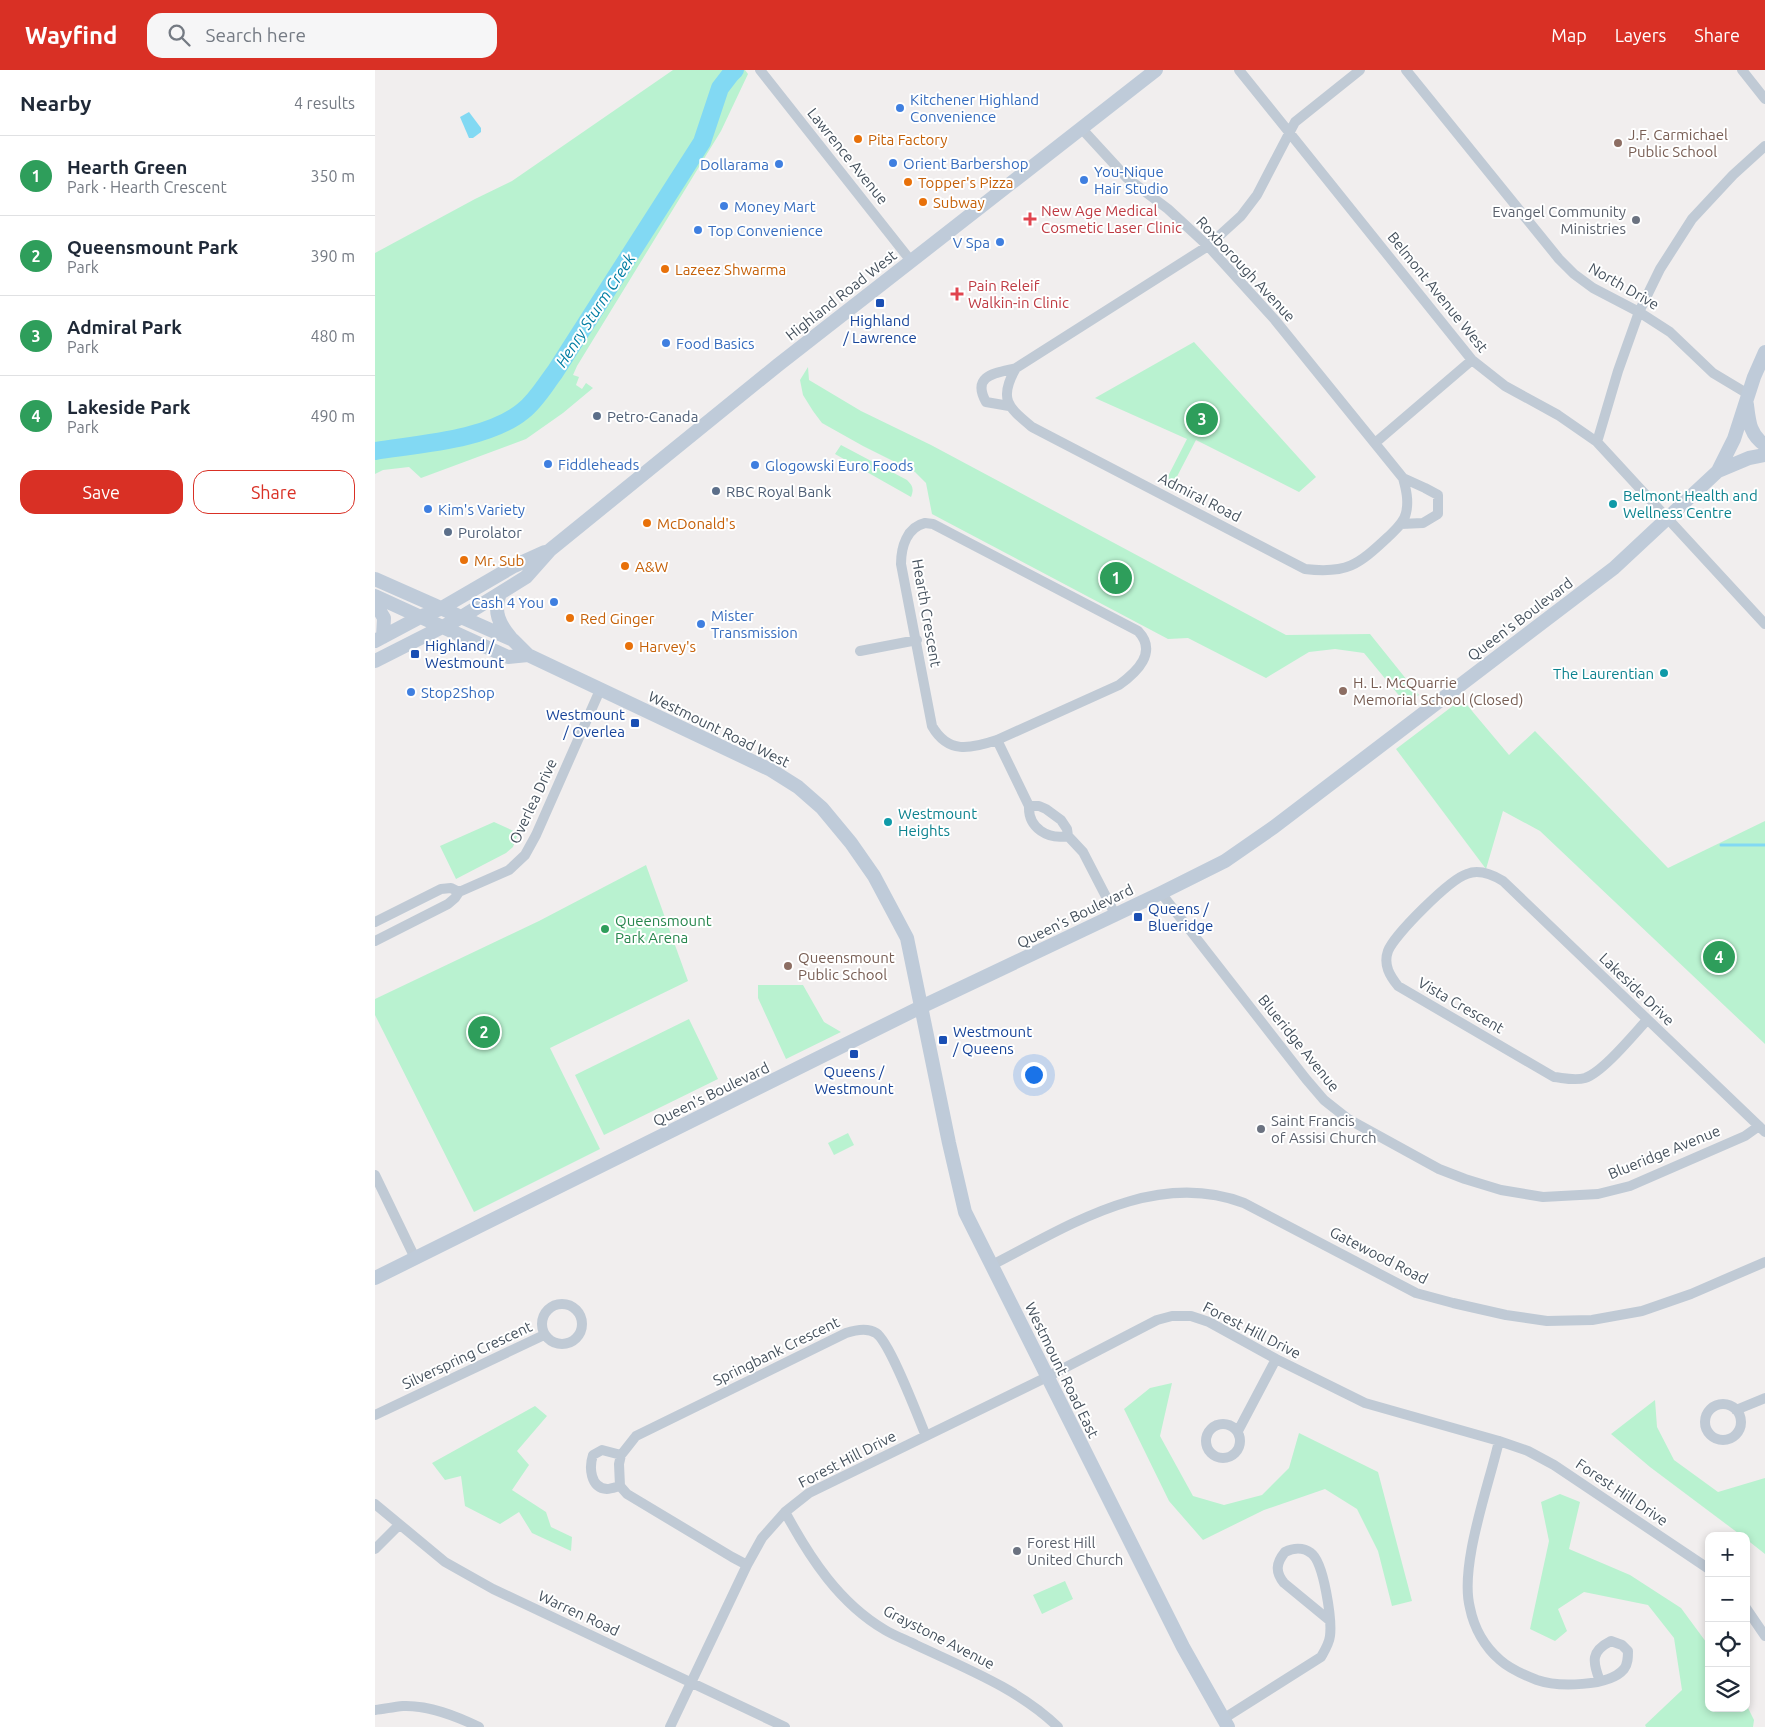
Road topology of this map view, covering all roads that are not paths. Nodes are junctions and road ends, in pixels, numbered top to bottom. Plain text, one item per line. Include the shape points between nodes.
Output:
1 (760, 70) edge
2 (1156, 70) edge
3 (1239, 70) edge
4 (1360, 70) edge
5 (1406, 70) edge
6 (1742, 70) edge
7 (1765, 99) edge
8 (1082, 129) junction
9 (1290, 132) junction
10 (1765, 146) edge
11 (1208, 246) junction
12 (911, 260) junction
13 (1639, 312) junction
14 (1765, 352) edge
15 (1471, 360) junction
16 (1016, 368) junction
17 (1747, 398) junction
18 (1009, 406) junction
19 (1597, 442) junction
20 (1375, 443) junction
21 (1765, 445) edge
22 (1765, 455) edge
23 (1718, 471) junction
24 (1403, 478) junction
25 (1668, 519) junction
26 (1401, 524) junction
27 (550, 550) junction
28 (375, 579) edge
29 (500, 593) junction
30 (375, 596) edge
31 (375, 603) edge
32 (440, 609) junction
33 (422, 616) junction
34 (460, 618) junction
35 (1765, 624) edge
36 (442, 626) junction
37 (379, 639) edge
38 (513, 640) junction
39 (917, 640) junction
40 (860, 651) dead end
41 (527, 655) junction
42 (375, 661) edge
43 (600, 690) junction
44 (997, 740) junction
45 (1029, 806) junction
46 (1068, 836) junction
47 (1485, 873) joint
48 (459, 892) junction
49 (1161, 893) junction
50 (1115, 914) junction
51 (375, 922) edge
52 (375, 941) edge
53 (921, 1007) junction
54 (1647, 1020) junction
55 (1762, 1129) edge
56 (375, 1175) edge
57 (415, 1258) junction
58 (1765, 1262) edge
59 (992, 1265) junction
60 (375, 1278) edge
61 (544, 1334) dead end
62 (1275, 1359) junction
63 (1047, 1377) junction
64 (1765, 1398) edge
65 (1736, 1410) dead end
66 (375, 1415) edge
67 (1237, 1431) dead end
68 (926, 1436) junction
69 (1499, 1441) junction
70 (621, 1455) junction
71 (620, 1486) junction
72 (375, 1504) edge
73 (785, 1512) junction
74 (399, 1525) junction
75 (375, 1549) edge
76 (747, 1565) junction
77 (1705, 1566) edge
78 (1750, 1614) edge
79 (1329, 1620) junction
80 (1765, 1636) edge
81 (1600, 1681) dead end
82 (692, 1683) junction
83 (375, 1710) edge
84 (1226, 1723) edge
85 (479, 1727) edge
86 (670, 1727) edge
87 (785, 1727) edge
88 (1058, 1727) edge

1 - 12 street, Lawrence Avenue
2 - 8 main road, Highland Road West
3 - 9 street, Belmont Avenue West
4 - 9 street via 1299,118
5 - 13 street, North Drive via 1573,274
6 - 7 street
8 - 11 street, Roxborough Avenue via 1127,178
8 - 12 main road, Highland Road West
9 - 11 street via 1257,195 1241,216
9 - 15 street, Belmont Avenue West
10 - 13 street via 1733,174 1692,219 1660,269
11 - 16 street
11 - 20 street, Roxborough Avenue via 1275,320
12 - 27 main road, Highland Road West
13 - 17 street, North Drive via 1670,332 1713,373
13 - 19 street via 1617,371
14 - 17 main road, Queen's Boulevard
15 - 19 street, Belmont Avenue West via 1505,386 1558,415
15 - 20 street
16 - 18 street via 1009,380
16 - 18 street via 988,375 982,383 986,402
17 - 21 main road, Queen's Boulevard via 1750,428 1757,440
17 - 23 main road, Queen's Boulevard via 1734,439
18 - 26 street, Admiral Road via 1032,427 1305,569 1338,570 1355,564
19 - 25 street, Belmont Avenue West
20 - 24 street
22 - 23 main road, Queen's Boulevard
23 - 25 main road, Queen's Boulevard
24 - 26 street via 1407,502
24 - 26 street via 1438,496 1438,514 1423,523
25 - 35 street, Belmont Avenue West
25 - 49 main road, Queen's Boulevard via 1614,568 1274,827 1225,861
27 - 29 main road, Highland Road West via 526,577
27 - 32 main road, Highland Road West via 514,566
28 - 32 main road, Westmount Road West
29 - 34 main road, Highland Road West
29 - 38 main road via 497,616
30 - 33 main road, Westmount Road West
31 - 37 main road via 384,618
32 - 33 main road, Highland Road West
32 - 34 main road, Westmount Road West
33 - 36 main road, Westmount Road West
33 - 37 main road, Highland Road West
34 - 36 main road, Highland Road West
34 - 38 main road, Westmount Road West
36 - 41 main road, Westmount Road West via 508,657
36 - 42 main road, Highland Road West
38 - 41 main road, Westmount Road West
39 - 40 street
39 - 44 street, Hearth Crescent via 932,726 938,736 946,743 966,748
39 - 44 street, Hearth Crescent via 901,555 907,536 925,522 1137,630 1143,636 1145,657 1133,675 1119,685
41 - 43 main road, Westmount Road West
43 - 48 street, Overlea Drive via 525,854 509,870
43 - 53 main road, Westmount Road West via 771,770 822,808 874,876 907,938
44 - 45 street
45 - 46 street via 1039,806 1053,813 1067,829
45 - 46 street via 1032,823 1040,830 1058,838
46 - 50 street via 1083,852
47 - 54 street, Lakeside Drive via 1503,881
47 - 54 street, Vista Crescent via 1468,873 1454,880 1397,937 1388,952 1386,964 1388,974 1398,986 1554,1077 1585,1078 1597,1072
48 - 51 street, Overlea Drive via 441,888
48 - 52 street, Overlea Drive via 448,904
49 - 50 main road, Queen's Boulevard
49 - 55 street, Blueridge Avenue via 1324,1100 1349,1119 1439,1170 1501,1190 1543,1197 1598,1194 1630,1186
50 - 53 main road, Queen's Boulevard
53 - 57 main road, Queen's Boulevard
53 - 59 main road, Westmount Road East via 961,1199
54 - 55 street, Lakeside Drive
56 - 57 street
57 - 60 main road, Queen's Boulevard
58 - 59 street, Gatewood Road via 1642,1311 1592,1320 1547,1322 1416,1293 1245,1202 1228,1196 1183,1191 1130,1200 1072,1224
59 - 63 main road, Westmount Road East
61 - 66 street, Silverspring Crescent
62 - 63 street, Forest Hill Drive via 1209,1322 1191,1316 1172,1316 1157,1320
62 - 67 street
62 - 69 street, Forest Hill Drive via 1383,1409
63 - 68 street, Forest Hill Drive
63 - 84 main road, Westmount Road East via 1183,1647
64 - 65 street
68 - 70 street, Springbank Crescent via 888,1348 876,1333 861,1329 846,1333 636,1436
68 - 73 street, Forest Hill Drive via 809,1493
69 - 77 street, Forest Hill Drive via 1555,1465
69 - 81 street via 1469,1571 1469,1608 1475,1625 1485,1645 1516,1671 1554,1684
70 - 71 street
70 - 71 street via 602,1450 593,1455 590,1465 592,1478 599,1486 607,1489
71 - 76 street via 627,1494
72 - 74 street, Warren Road
73 - 76 street, Forest Hill Drive via 762,1538
73 - 88 street, Graystone Avenue via 815,1563 838,1592 860,1612 885,1630 1003,1686
74 - 75 street
74 - 82 street, Warren Road via 445,1562 493,1589
76 - 82 street, Forest Hill Drive
78 - 80 street
79 - 79 street via 1329,1600 1317,1559 1298,1548 1285,1552 1278,1564 1279,1578
79 - 84 street via 1327,1648 1321,1657
82 - 86 street, Forest Hill Drive
82 - 87 street, Warren Road
83 - 85 street via 404,1706 433,1709

